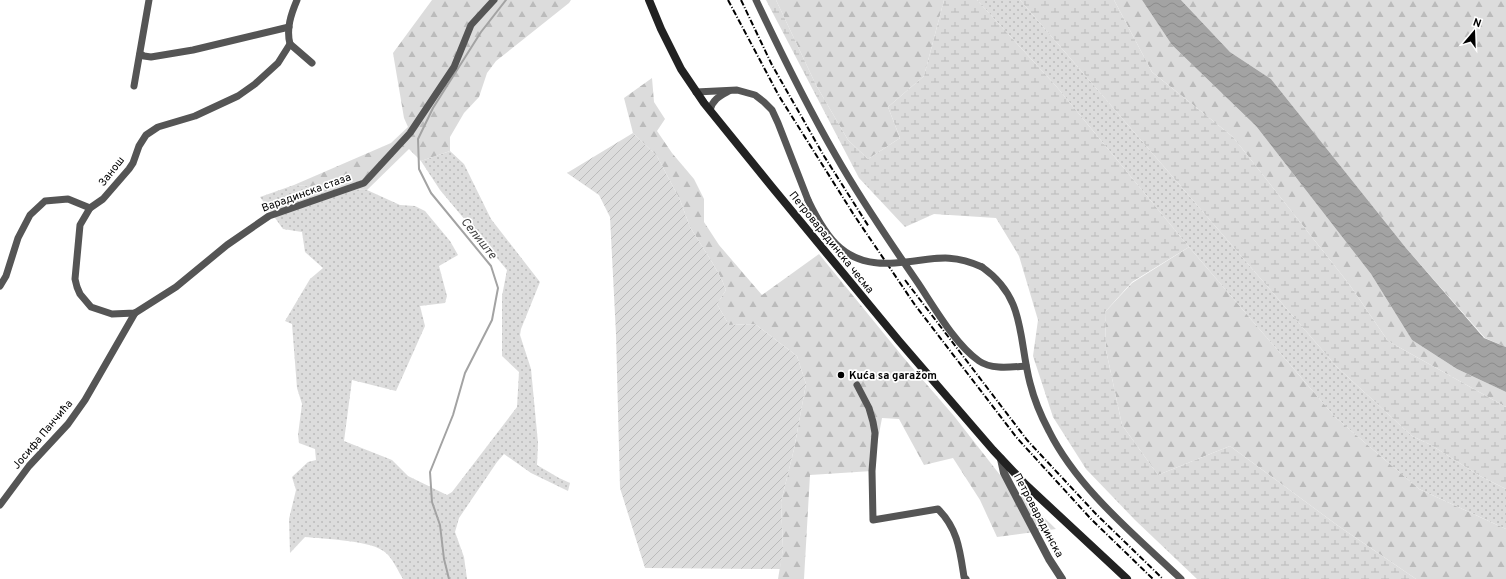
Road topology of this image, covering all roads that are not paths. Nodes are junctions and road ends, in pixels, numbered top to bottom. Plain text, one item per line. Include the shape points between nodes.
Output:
1 (149, 0) edge
2 (297, 0) edge
3 (494, 0) edge
4 (650, 0) edge
5 (756, 0) edge
6 (289, 27) junction
7 (290, 44) junction
8 (140, 54) junction
9 (312, 63) dead end
10 (134, 86) dead end
11 (731, 90) junction
12 (696, 92) junction
13 (710, 110) junction
14 (90, 208) junction
15 (0, 286) edge
16 (135, 313) junction
17 (1026, 366) junction
18 (858, 385) dead end
19 (1001, 459) junction
20 (0, 505) edge
21 (966, 579) edge
22 (1062, 579) edge
23 (1127, 579) edge
24 (1181, 579) edge

1 - 8 street
2 - 6 street
3 - 16 street, Варадинска стаза via 471,25 454,67 410,133 364,183 269,216 227,245 176,287
4 - 12 main road, Петроварадинска чесма via 661,29
5 - 17 street via 835,155 940,316 980,361 995,367
6 - 7 street
6 - 8 street via 193,50 151,57
7 - 9 street
7 - 14 street, Занош via 278,63 238,96 195,116 158,127 146,135 129,169 103,199
8 - 10 street
11 - 12 street
11 - 13 street via 716,98
11 - 17 street, bridge via 755,95 772,110 818,220 837,246 848,254 878,263 949,257 982,267 1000,281 1016,309
12 - 13 main road, Петроварадинска чесма
13 - 19 main road, Петроварадинска чесма via 900,341
14 - 15 street via 68,199 45,201 30,214
14 - 16 street, Занош via 80,225 76,287 91,307 112,314
16 - 20 street, Јосифа Панчића via 81,406 29,466
17 - 24 street via 1032,393 1049,432 1064,456 1100,500
18 - 21 street via 869,408 875,433 872,471 873,520 938,509 946,517 958,538
19 - 22 street, Петроварадинска via 1004,473
19 - 23 main road, Петроварадинска чесма

